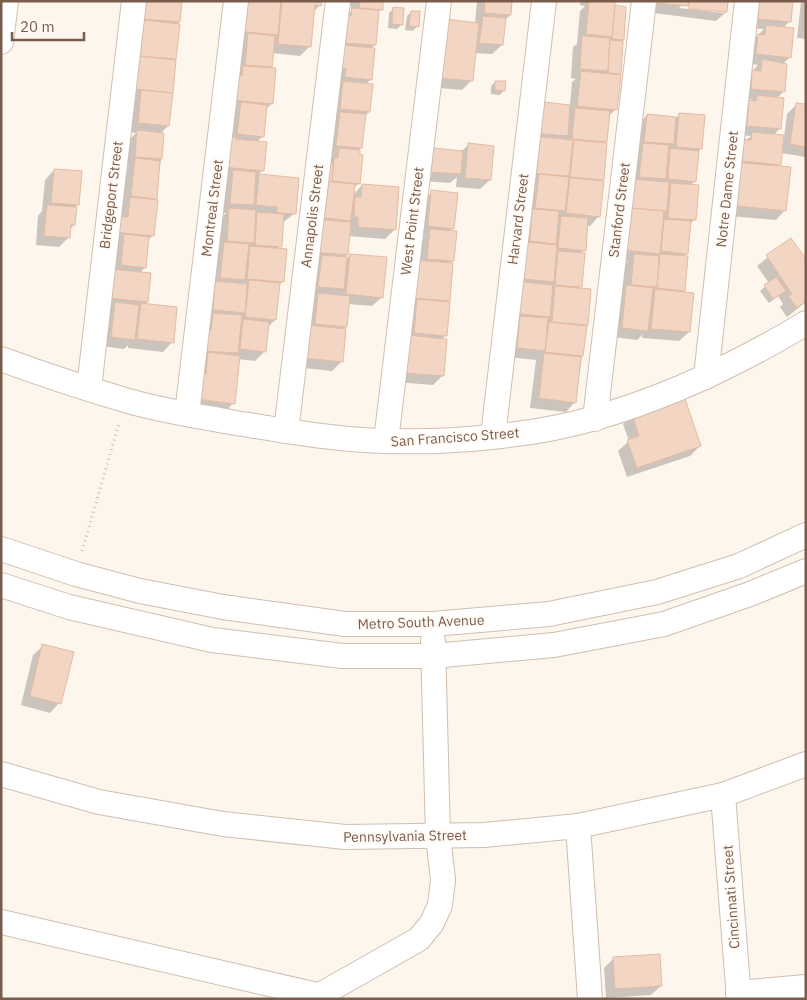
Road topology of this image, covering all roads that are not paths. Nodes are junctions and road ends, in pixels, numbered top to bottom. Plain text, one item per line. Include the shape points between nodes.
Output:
1 (6, 1) edge
2 (134, 1) edge
3 (236, 1) edge
4 (338, 1) edge
5 (439, 1) edge
6 (544, 1) edge
7 (644, 1) edge
8 (747, 1) edge
9 (1, 42) edge
10 (806, 324) edge
11 (1, 359) edge
12 (706, 377) junction
13 (89, 388) junction
14 (187, 414) junction
15 (595, 418) junction
16 (286, 431) junction
17 (493, 436) junction
18 (386, 442) junction
19 (806, 535) edge
20 (1, 549) edge
21 (806, 571) edge
22 (1, 585) edge
23 (433, 624) junction
24 (434, 656) junction
25 (806, 764) edge
26 (1, 774) edge
27 (723, 795) junction
28 (578, 826) junction
29 (438, 836) junction
30 (1, 922) edge
31 (806, 987) edge
32 (738, 996) edge
33 (315, 997) edge
34 (590, 999) edge

1 - 9 street
2 - 13 street, Bridgeport Street
3 - 14 street, Montreal Street
4 - 16 street, Annapolis Street
5 - 18 street, West Point Street
6 - 17 street, Harvard Street
7 - 15 street, Stanford Street
8 - 12 street, Notre Dame Street
10 - 12 street, San Francisco Street
11 - 13 street, San Francisco Street
12 - 15 street, San Francisco Street
13 - 14 street, San Francisco Street
14 - 16 street, San Francisco Street
15 - 17 street, San Francisco Street
16 - 18 street, San Francisco Street
17 - 18 street, San Francisco Street
19 - 23 street, Metro South Avenue via 739,566 657,592 548,614
20 - 23 street, Metro South Avenue via 140,591 223,607 345,624
21 - 24 street via 664,624 554,645
22 - 24 street via 69,607 212,640 342,656
23 - 24 street
24 - 29 street
25 - 27 street, Pennsylvania Street
26 - 29 street, Pennsylvania Street via 99,802 223,824 345,837
27 - 28 street, Pennsylvania Street
27 - 32 street, Cincinnati Street
28 - 29 street, Pennsylvania Street via 530,832
28 - 34 street
29 - 33 street via 444,880 440,905 432,923 419,939
30 - 33 street
31 - 32 street

